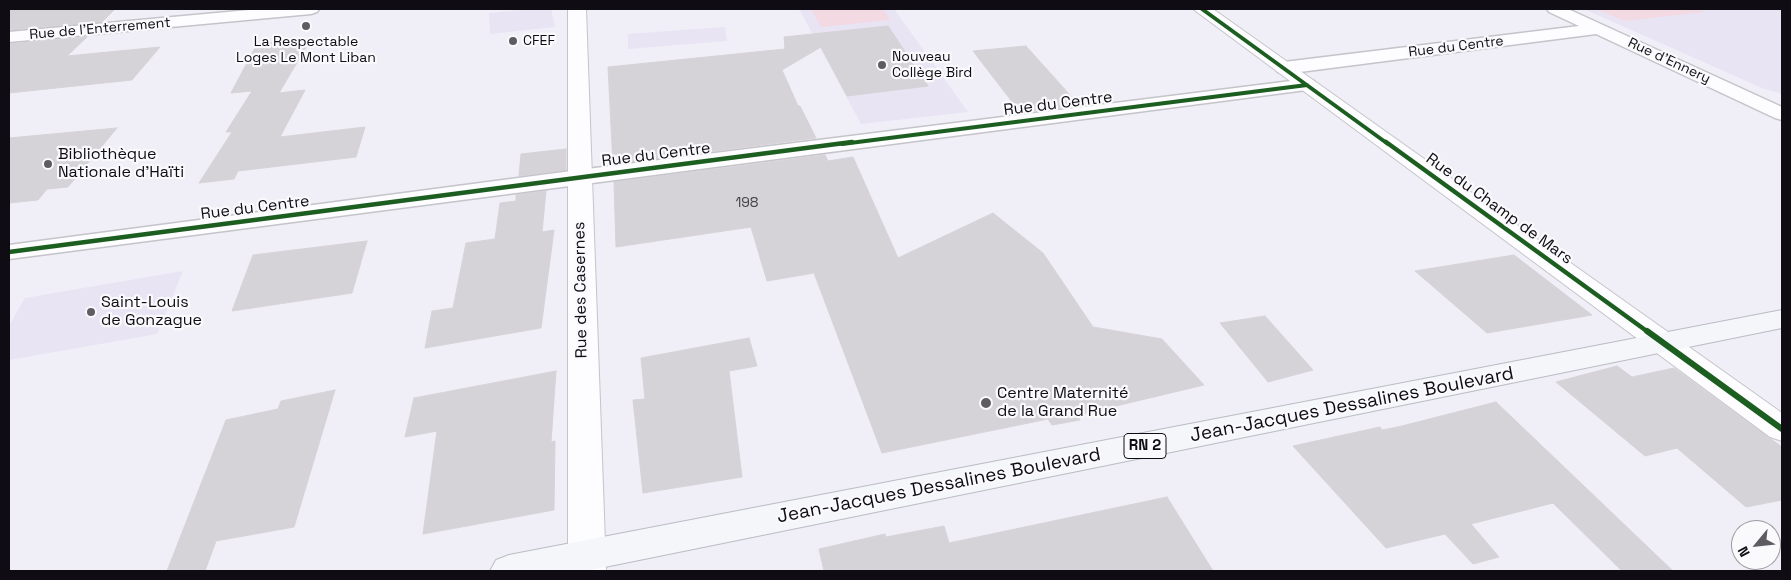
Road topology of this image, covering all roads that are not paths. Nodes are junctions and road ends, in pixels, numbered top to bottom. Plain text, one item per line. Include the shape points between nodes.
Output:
1 (311, 9) edge
2 (577, 9) edge
3 (1202, 9) edge
4 (1555, 9) edge
5 (1598, 29) junction
6 (9, 37) edge
7 (1284, 68) junction
8 (1307, 85) junction
9 (1776, 108) edge
10 (579, 177) junction
11 (9, 252) edge
12 (1782, 319) edge
13 (1664, 344) junction
14 (1782, 429) edge
15 (586, 563) edge
16 (509, 571) edge

1 - 6 street, Rue de l'Enterrement
2 - 10 main road, Rue des Casernes
3 - 7 main road, Rue du Champ de Mars
4 - 5 street, Rue d'Ennery
5 - 7 street, Rue du Centre
5 - 9 street, Rue d'Ennery
7 - 8 main road, Rue du Champ de Mars
8 - 10 street, Rue du Centre
8 - 13 main road, Rue du Champ de Mars
10 - 11 street, Rue du Centre
10 - 15 main road, Rue des Casernes
12 - 13 main road, Jean-Jacques Dessalines Boulevard / RN 2
13 - 14 main road, Rue du Champ de Mars
13 - 15 main road, Jean-Jacques Dessalines Boulevard / RN 2
15 - 16 main road, Jean-Jacques Dessalines Boulevard / RN 2

